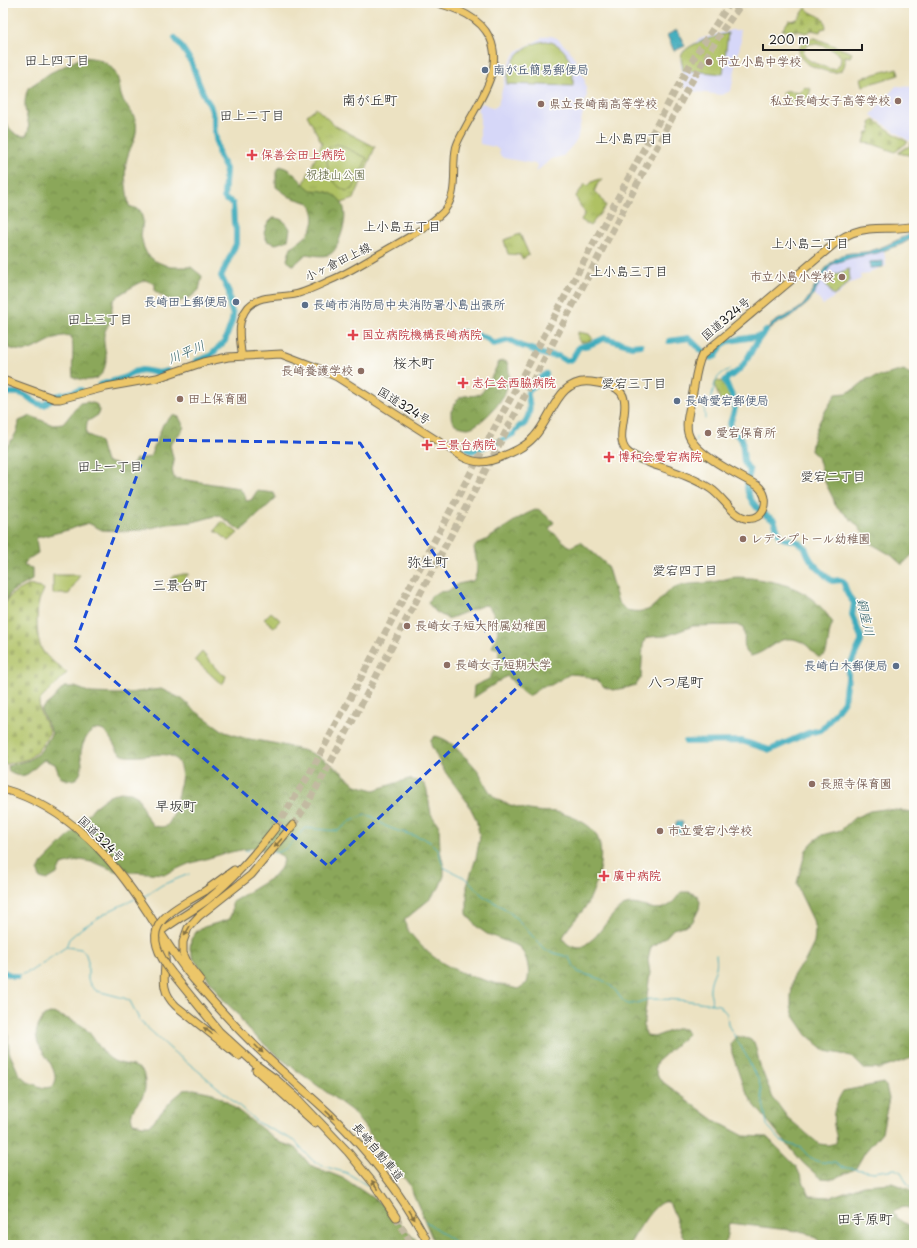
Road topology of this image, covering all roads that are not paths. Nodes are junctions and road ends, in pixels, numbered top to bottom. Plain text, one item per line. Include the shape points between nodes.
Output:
1 (436, 3) edge
2 (914, 226) edge
3 (242, 356) junction
4 (3, 380) edge
5 (3, 789) edge
6 (293, 825) tunnel mouth
7 (276, 827) tunnel mouth
8 (233, 881) junction
9 (154, 921) junction
10 (168, 926) junction
11 (160, 932) junction
12 (232, 1021) junction
13 (333, 1136) junction
14 (396, 1217) tunnel mouth
15 (426, 1239) tunnel mouth

1 - 3 main road, 小ヶ倉田上線 via 479,22 488,34 494,50 490,79 456,147 454,185 450,201 443,212 421,229 344,274 296,294 262,298 252,304 245,311 239,326
2 - 3 highway, 国道324号 via 862,230 839,240 704,353 698,366 688,434 698,450 761,489 766,502 758,516 753,518 741,517 709,487 642,460 624,448 621,439 624,402 620,393 612,386 577,382 569,386 561,394 534,437 520,448 487,463 480,463 464,457 336,377 281,354
3 - 4 highway, 国道324号 via 209,361 157,378 60,399
5 - 9 highway, 国道324号 via 27,797 63,819 90,841 108,859
6 -> 8 highway via 262,861
7 - 8 highway
8 - 10 highway
8 - 11 highway via 206,905
8 -> 12 highway via 186,931 182,945 189,966
8 - 13 highway, bridge via 205,891 170,912 158,927 157,949 172,974 219,1031 238,1050 295,1096
9 - 10 highway via 160,926
9 - 11 highway, 国道324号
10 - 11 highway
11 - 12 highway via 194,980
13 -> 11 highway via 324,1132 262,1075 171,1001 165,989 166,952
12 -> 15 highway, 長崎自動車道 via 266,1057 344,1129 377,1166 406,1204
14 -> 13 highway, 長崎自動車道 via 365,1173

